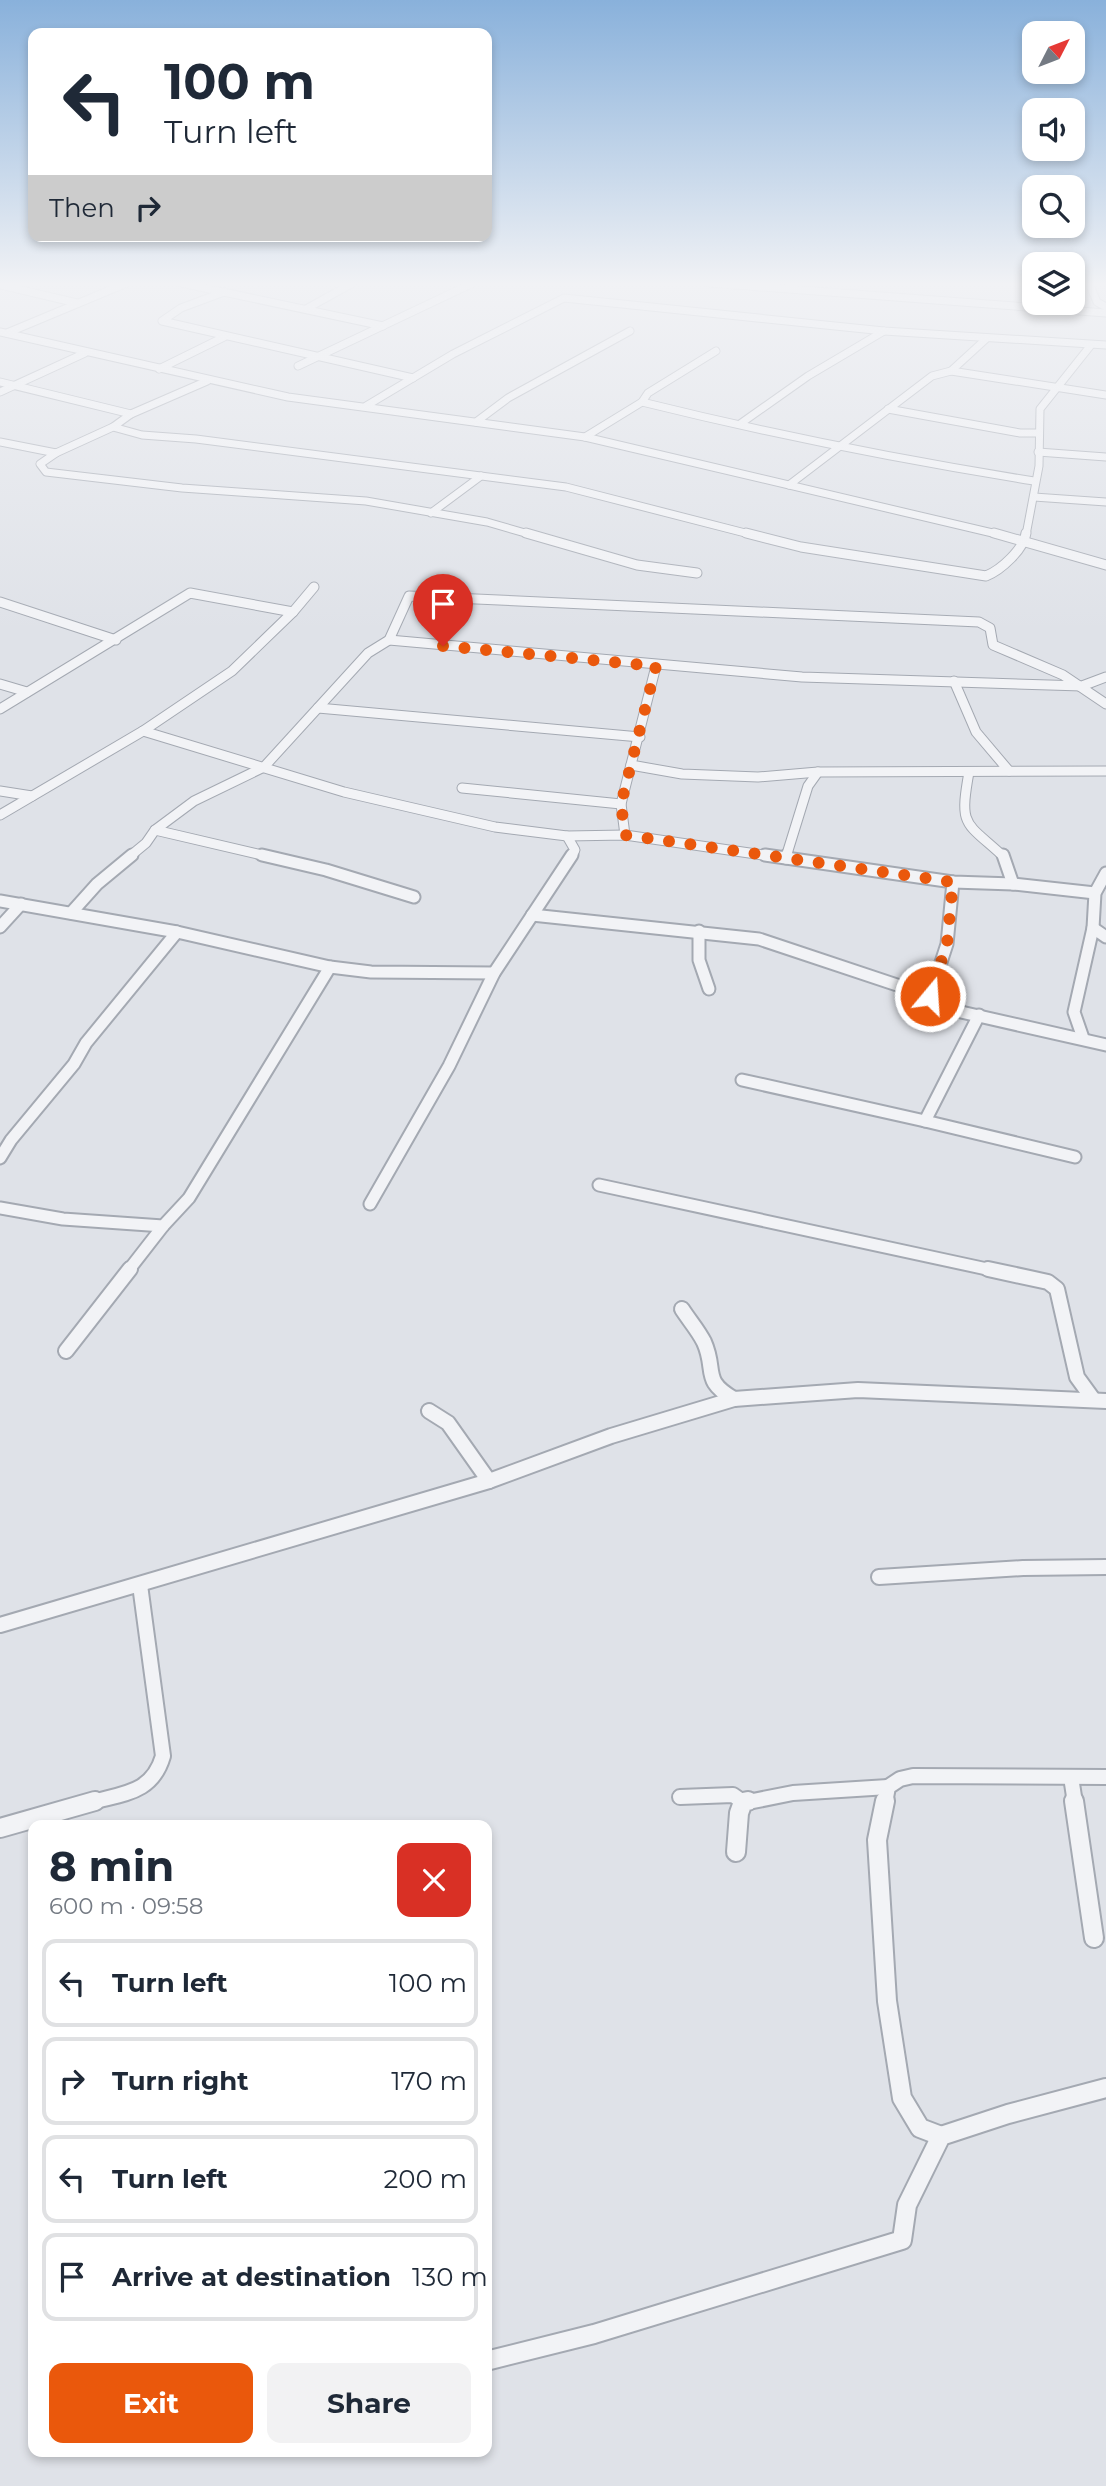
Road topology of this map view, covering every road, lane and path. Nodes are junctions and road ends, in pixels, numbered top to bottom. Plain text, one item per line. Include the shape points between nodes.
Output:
1 (69, 399) edge
2 (164, 399) edge
3 (305, 399) edge
4 (378, 399) edge
5 (507, 399) edge
6 (644, 399) edge
7 (775, 399) edge
8 (901, 399) edge
9 (1047, 399) edge
10 (642, 402) junction
11 (366, 406) junction
12 (888, 409) junction
13 (131, 414) junction
14 (476, 422) junction
15 (740, 424) junction
16 (113, 427) junction
17 (1037, 433) junction
18 (585, 437) junction
19 (0, 442) edge
20 (840, 444) junction
21 (1038, 452) junction
22 (56, 453) junction
23 (1106, 457) edge
24 (481, 476) junction
25 (1034, 481) junction
26 (789, 485) junction
27 (1034, 497) junction
28 (1106, 502) edge
29 (431, 513) junction
30 (1026, 541) junction
31 (1106, 565) edge
32 (697, 573) dead end
33 (314, 587) dead end
34 (0, 602) edge
35 (293, 612) junction
36 (117, 640) junction
37 (389, 640) junction
38 (656, 666) junction
39 (1106, 677) edge
40 (954, 681) junction
41 (0, 684) edge
42 (1082, 686) junction
43 (27, 692) junction
44 (1106, 705) edge
45 (318, 708) junction
46 (0, 709) edge
47 (143, 731) junction
48 (640, 737) junction
49 (631, 765) junction
50 (264, 767) junction
51 (1009, 771) junction
52 (1106, 771) edge
53 (818, 772) junction
54 (969, 772) junction
55 (462, 788) dead end
56 (0, 791) edge
57 (32, 796) junction
58 (621, 804) junction
59 (0, 815) edge
60 (155, 831) junction
61 (625, 835) junction
62 (573, 839) junction
63 (786, 858) junction
64 (1106, 873) edge
65 (953, 882) junction
66 (1013, 884) junction
67 (1095, 893) junction
68 (414, 897) dead end
69 (0, 901) edge
70 (21, 904) junction
71 (71, 913) junction
72 (532, 915) junction
73 (0, 927) edge
74 (1093, 928) junction
75 (699, 931) junction
76 (177, 932) junction
77 (1106, 937) edge
78 (330, 967) junction
79 (494, 973) junction
80 (709, 989) dead end
81 (930, 996) junction
82 (979, 1015) junction
83 (1083, 1038) junction
84 (1106, 1045) edge
85 (742, 1080) dead end
86 (925, 1121) junction
87 (1075, 1157) dead end
88 (0, 1158) edge
89 (599, 1185) dead end
90 (370, 1204) dead end
91 (0, 1208) edge
92 (163, 1226) junction
93 (682, 1309) dead end
94 (66, 1351) dead end
95 (734, 1399) junction
96 (1100, 1400) edge
97 (429, 1411) dead end
98 (489, 1481) junction
99 (1106, 1567) edge
100 (879, 1577) dead end
101 (140, 1585) junction
102 (0, 1625) edge
103 (1071, 1777) junction
104 (1106, 1777) edge
105 (888, 1787) junction
106 (680, 1797) dead end
107 (743, 1802) junction
108 (28, 1820) edge
109 (28, 1820) edge
110 (0, 1828) edge
111 (736, 1852) dead end
112 (1094, 1938) dead end
113 (1106, 2088) edge
114 (941, 2136) junction
115 (492, 2360) edge

1 - 13 street
2 - 13 street
3 - 11 street
4 - 11 street
5 - 14 street
6 - 10 street
7 - 15 street
8 - 12 street
9 - 17 street via 1040,409
10 - 15 street
10 - 18 street
11 - 14 street
12 - 17 street
12 - 20 street
13 - 16 street
14 - 18 street
15 - 20 street
16 - 22 street
16 - 24 street via 142,435
17 - 21 street
18 - 26 street
19 - 22 street
20 - 25 street
20 - 26 street
21 - 23 street
21 - 25 street
22 - 29 street via 40,464 46,472 182,488 366,501
24 - 29 street
24 - 30 street via 566,487 801,547 976,575 991,575
25 - 27 street
26 - 30 street
27 - 28 street
27 - 30 street
29 - 32 street via 522,530 637,565
30 - 31 street
33 - 35 street
34 - 36 street
35 - 36 street via 190,593
35 - 47 street via 232,671
36 - 43 street
37 - 38 street
37 - 42 street via 408,596 979,622 990,628 993,645
37 - 45 street via 368,653
38 - 40 street via 802,677
38 - 48 street
39 - 42 street
40 - 42 street
40 - 51 street via 976,732
41 - 43 street
42 - 44 street
43 - 46 street
45 - 48 street
45 - 50 street
47 - 50 street
47 - 57 street
48 - 49 street
49 - 53 street via 682,774 758,777
49 - 58 street
50 - 60 street via 209,792
50 - 62 street via 344,792 495,827
51 - 52 street
51 - 54 street
53 - 54 street
53 - 63 street via 808,786
54 - 66 street via 964,816 979,837 1004,856
55 - 58 street
56 - 57 street
57 - 59 street
58 - 61 street
60 - 68 street via 333,872
60 - 71 street
61 - 62 street
61 - 63 street
62 - 72 street via 575,850
63 - 65 street
64 - 67 street
65 - 66 street
65 - 81 street via 947,944
66 - 67 street
67 - 74 street
69 - 70 street
70 - 71 street
70 - 73 street
71 - 76 street
72 - 75 street
72 - 79 street
74 - 77 street
74 - 83 street via 1074,1012
75 - 80 street via 699,960
75 - 81 street via 796,949
76 - 78 street
76 - 88 street
78 - 79 street
78 - 92 street via 189,1198
79 - 90 street via 449,1066
81 - 82 street via 948,1009
82 - 83 street
82 - 86 street
83 - 84 street
85 - 86 street
86 - 87 street
89 - 96 street via 1048,1282 1061,1298 1077,1377
91 - 92 street via 63,1219
92 - 94 street
93 - 95 street via 705,1343 709,1374 718,1391
95 - 96 street via 858,1391
95 - 98 street via 611,1436
97 - 98 street via 448,1423
98 - 101 street
99 - 100 street
101 - 102 street
101 - 108 street via 163,1756 158,1773 145,1787
103 - 104 street
103 - 105 street via 914,1776
103 - 112 street
105 - 107 street via 793,1793
105 - 114 street via 877,1840 887,2001 902,2098 920,2128
106 - 107 street via 733,1795
107 - 111 street
109 - 110 street
113 - 114 street
114 - 115 street via 907,2205 902,2240 594,2334

